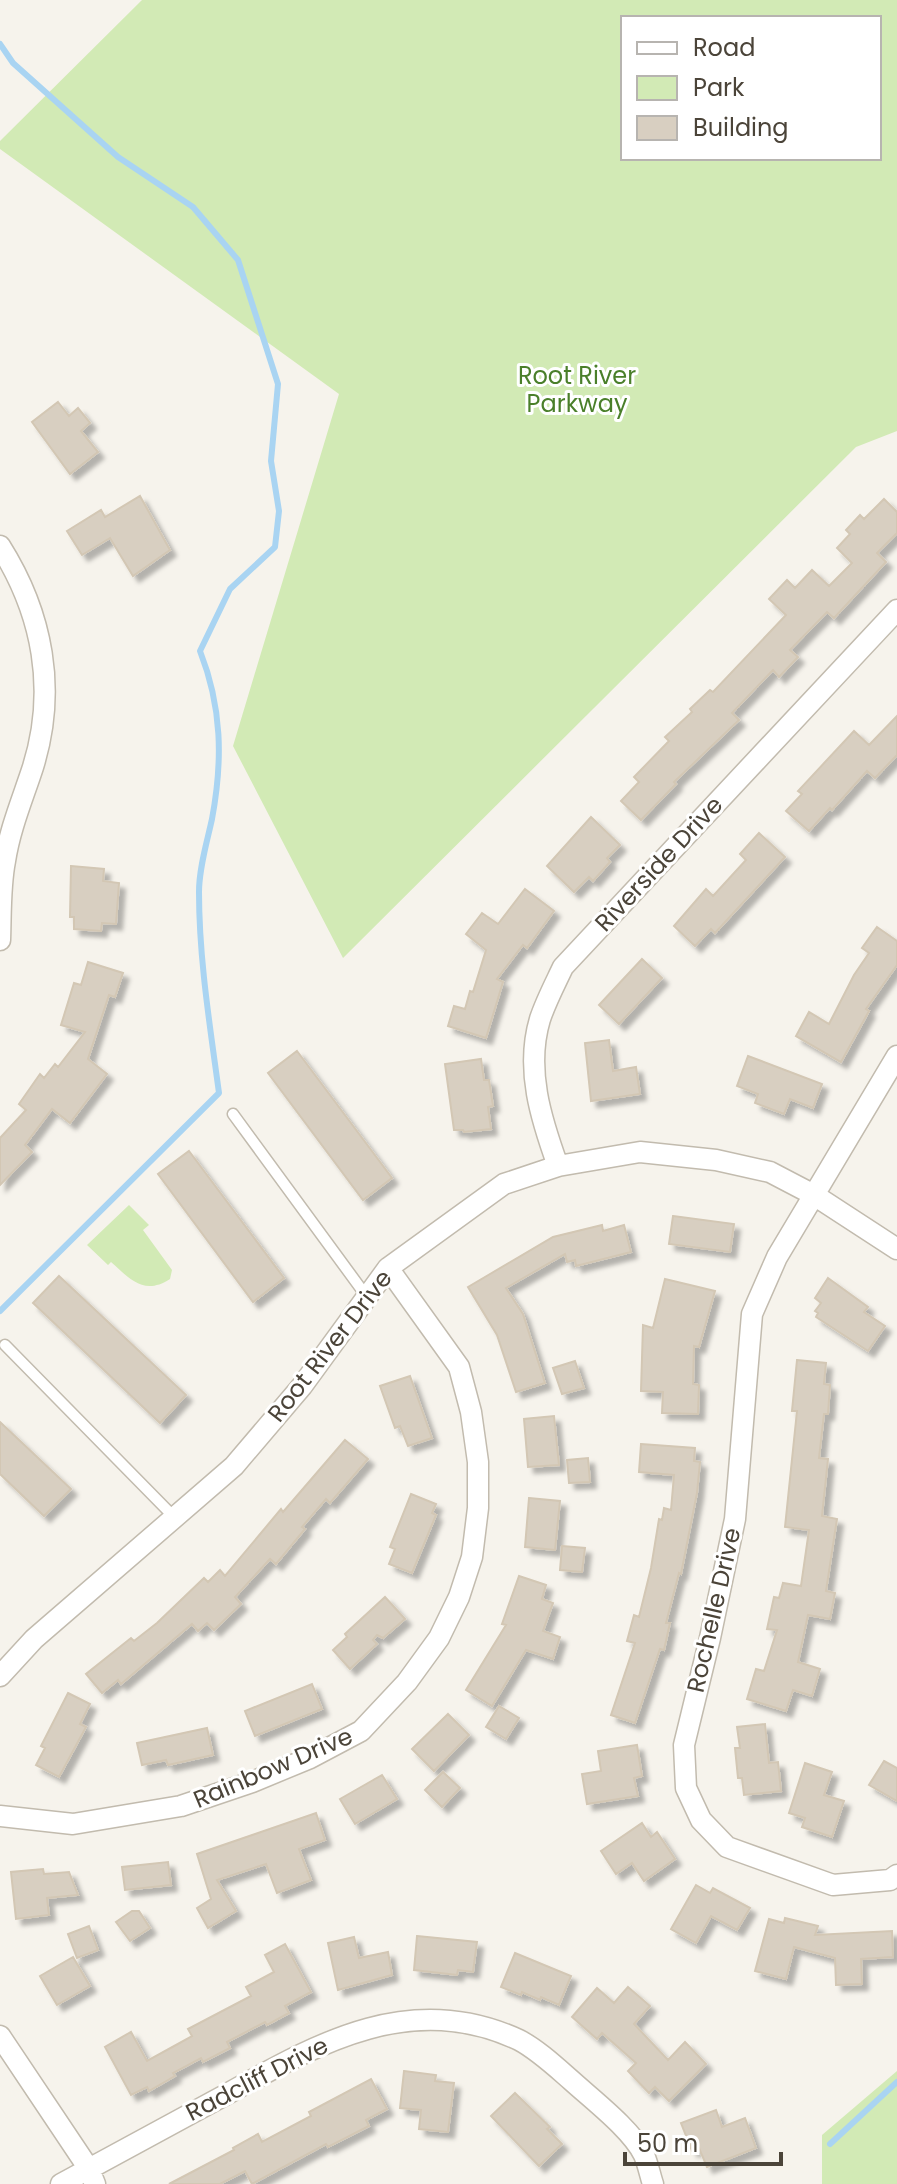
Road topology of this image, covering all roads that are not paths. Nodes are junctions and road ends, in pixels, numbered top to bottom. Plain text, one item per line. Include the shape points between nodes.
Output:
1 (0, 546) edge
2 (897, 610) edge
3 (0, 940) edge
4 (897, 1056) edge
5 (233, 1114) dead end
6 (558, 1166) junction
7 (814, 1195) junction
8 (897, 1249) edge
9 (388, 1268) junction
10 (367, 1297) junction
11 (5, 1345) dead end
12 (176, 1519) junction
13 (0, 1676) edge
14 (0, 1816) edge
15 (897, 1875) edge
16 (0, 2036) edge
17 (92, 2176) edge
18 (61, 2184) edge
19 (653, 2184) edge

1 - 3 street via 38,627 46,696 34,764 4,862
2 - 6 street, Riverside Drive via 563,967 540,1019 533,1061 540,1116
4 - 7 street
5 - 10 lane
6 - 7 street, Root River Drive via 640,1152 716,1160 770,1172
6 - 9 street, Root River Drive via 504,1184
7 - 8 street, Root River Drive
7 - 15 street, Rochelle Drive via 777,1257 752,1314 735,1519 684,1745 686,1788 701,1820 727,1847 833,1885
9 - 10 street, Root River Drive
9 - 14 street, Rainbow Drive via 459,1367 478,1462 472,1557 439,1638 361,1731 252,1782 181,1806 73,1824
10 - 12 street, Root River Drive via 234,1466
11 - 12 lane
12 - 13 street, Root River Drive via 34,1639
16 - 17 street
17 - 18 street, Radcliff Drive
17 - 19 street, Radcliff Drive via 301,2053 349,2033 399,2021 442,2019 520,2041 555,2066 613,2117 643,2153

